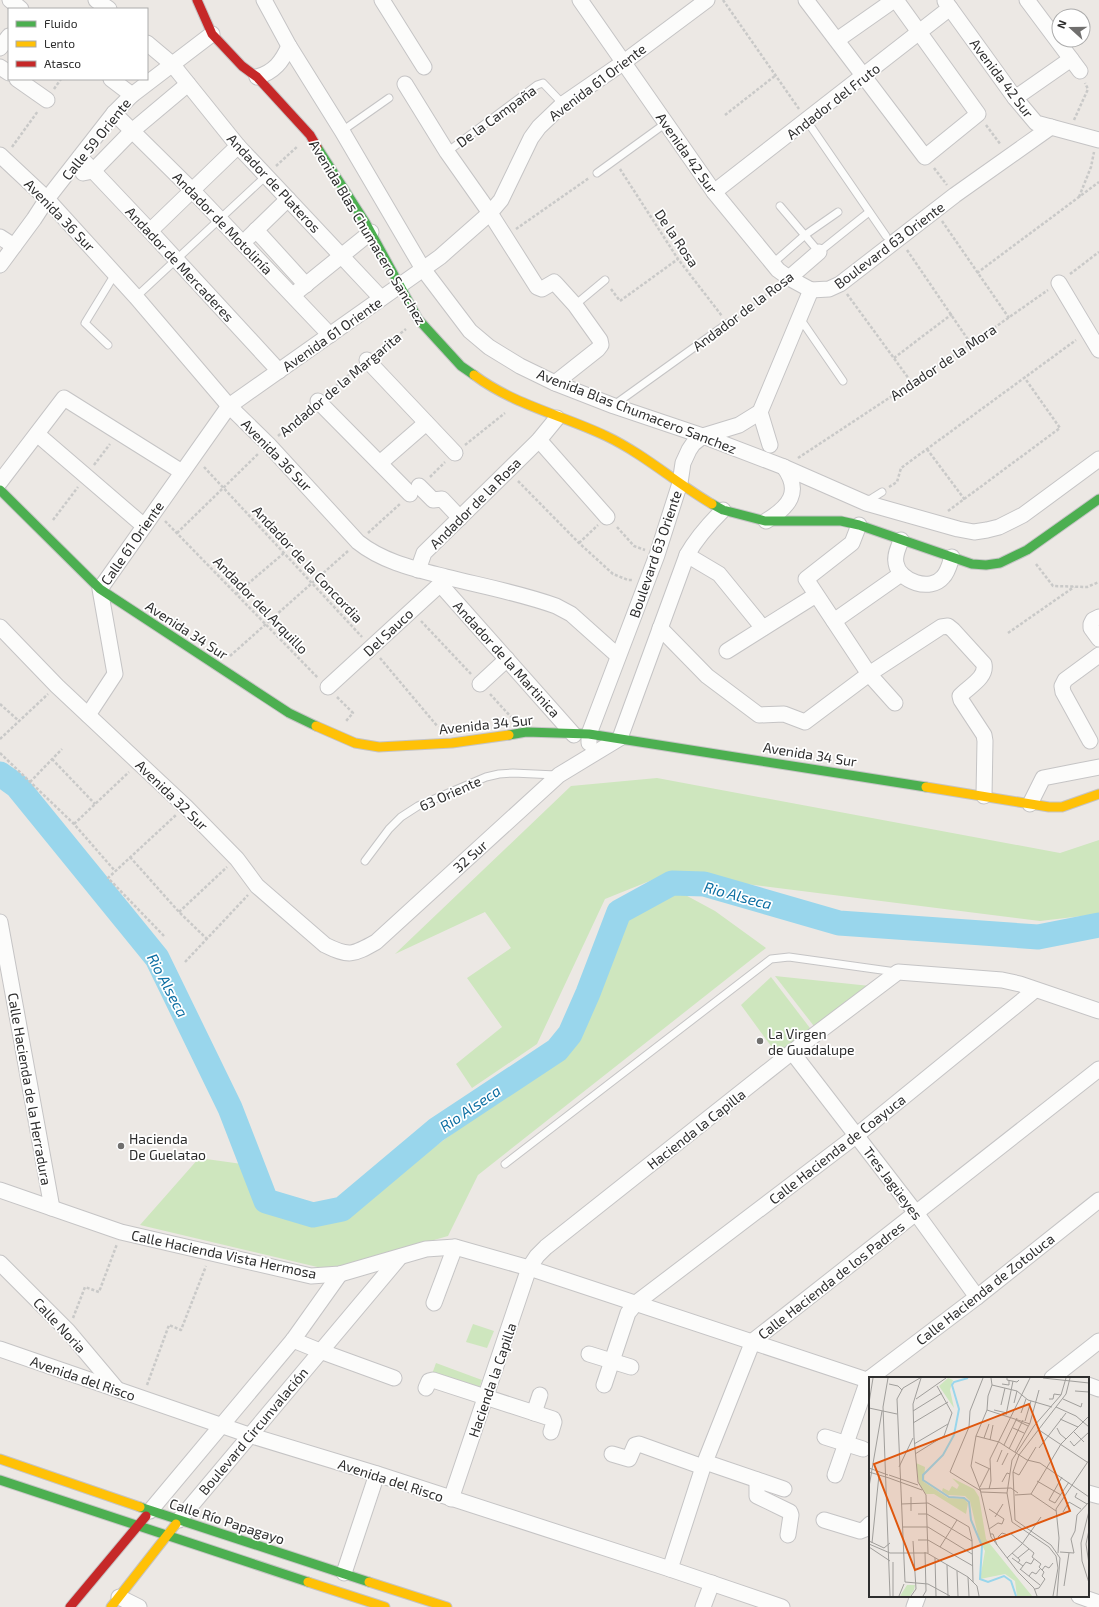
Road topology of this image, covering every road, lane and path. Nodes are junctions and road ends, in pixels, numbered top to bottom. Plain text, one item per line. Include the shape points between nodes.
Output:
1 (10, 0) edge
2 (96, 0) edge
3 (197, 0) edge
4 (264, 0) edge
5 (382, 0) edge
6 (580, 0) edge
7 (707, 0) edge
8 (723, 0) edge
9 (806, 0) edge
10 (895, 0) edge
11 (1027, 0) edge
12 (947, 4) edge
13 (20, 8) edge
14 (107, 8) edge
15 (920, 33) junction
16 (212, 34) junction
17 (8, 37) edge
18 (837, 40) junction
19 (148, 44) edge
20 (289, 46) junction
21 (0, 48) edge
22 (1071, 59) junction
23 (624, 62) junction
24 (172, 64) junction
25 (424, 67) dead end
26 (1080, 71) dead end
27 (776, 75) junction
28 (257, 77) junction
29 (864, 77) junction
30 (18, 80) edge
31 (60, 80) edge
32 (112, 80) edge
33 (188, 84) junction
34 (405, 84) dead end
35 (1088, 89) dead end
36 (132, 94) junction
37 (389, 98) dead end
38 (1015, 98) junction
39 (46, 100) junction
40 (562, 104) junction
41 (1078, 111) dead end
42 (114, 113) junction
43 (725, 114) dead end
44 (978, 114) junction
45 (807, 121) junction
46 (666, 122) junction
47 (1051, 127) junction
48 (132, 131) junction
49 (342, 131) junction
50 (310, 135) junction
51 (1098, 140) edge
52 (999, 142) dead end
53 (238, 146) junction
54 (447, 152) junction
55 (2, 157) edge
56 (925, 157) junction
57 (80, 158) junction
58 (614, 160) junction
59 (93, 171) junction
60 (597, 173) joint
61 (266, 176) junction
62 (65, 177) junction
63 (1099, 182) edge
64 (193, 190) junction
65 (714, 192) junction
66 (955, 195) junction
67 (1079, 197) junction
68 (47, 199) junction
69 (288, 199) junction
70 (780, 206) dead end
71 (934, 211) junction
72 (838, 212) dead end
73 (869, 212) junction
74 (490, 213) junction
75 (220, 219) junction
76 (256, 230) junction
77 (150, 231) junction
78 (371, 232) junction
79 (806, 235) junction
80 (0, 237) edge
81 (892, 237) junction
82 (504, 238) junction
83 (242, 243) junction
84 (14, 246) junction
85 (819, 252) junction
86 (1099, 252) edge
87 (342, 256) junction
88 (176, 259) junction
89 (678, 259) junction
90 (772, 264) junction
91 (0, 265) edge
92 (423, 269) junction
93 (977, 272) junction
94 (116, 274) junction
95 (789, 278) junction
96 (604, 280) joint
97 (1059, 282) junction
98 (306, 284) junction
99 (840, 284) junction
100 (399, 285) junction
101 (811, 290) junction
102 (292, 295) junction
103 (136, 297) junction
104 (381, 298) junction
105 (576, 305) junction
106 (952, 314) junction
107 (799, 317) junction
108 (1009, 318) junction
109 (418, 319) junction
110 (728, 323) junction
111 (1087, 332) junction
112 (330, 335) junction
113 (971, 344) junction
114 (108, 345) dead end
115 (1099, 350) edge
116 (894, 358) junction
117 (367, 360) junction
118 (279, 371) junction
119 (1024, 377) junction
120 (843, 380) dead end
121 (555, 383) junction
122 (912, 383) junction
123 (318, 401) junction
124 (229, 406) junction
125 (614, 406) junction
126 (760, 412) junction
127 (558, 418) junction
128 (426, 423) junction
129 (119, 432) junction
130 (36, 434) junction
131 (703, 436) junction
132 (540, 440) junction
133 (268, 444) junction
134 (770, 446) dead end
135 (927, 450) junction
136 (455, 453) dead end
137 (194, 456) junction
138 (1099, 459) edge
139 (380, 463) junction
140 (784, 467) junction
141 (508, 470) junction
142 (182, 472) junction
143 (83, 480) junction
144 (0, 482) edge
145 (680, 483) junction
146 (223, 487) junction
147 (0, 490) edge
148 (882, 492) joint
149 (1099, 499) edge
150 (866, 503) junction
151 (724, 510) junction
152 (155, 511) junction
153 (607, 517) junction
154 (460, 518) junction
155 (765, 521) junction
156 (859, 525) junction
157 (144, 526) junction
158 (43, 533) junction
159 (177, 533) junction
160 (901, 540) junction
161 (579, 543) junction
162 (1027, 550) junction
163 (284, 553) junction
164 (657, 554) junction
165 (687, 555) junction
166 (952, 557) junction
167 (418, 570) junction
168 (901, 574) junction
169 (648, 580) junction
170 (444, 581) junction
171 (1099, 582) edge
172 (1074, 587) junction
173 (100, 589) junction
174 (236, 594) junction
175 (816, 595) junction
176 (411, 611) junction
177 (1095, 620) edge
178 (834, 621) junction
179 (0, 627) edge
180 (660, 628) junction
181 (762, 628) junction
182 (1008, 633) dead end
183 (1099, 639) edge
184 (371, 647) junction
185 (727, 651) dead end
186 (1099, 655) edge
187 (618, 656) junction
188 (507, 659) junction
189 (869, 674) junction
190 (480, 684) junction
191 (57, 686) junction
192 (328, 687) junction
193 (895, 703) dead end
194 (0, 704) edge
195 (353, 713) dead end
196 (88, 715) junction
197 (19, 722) junction
198 (526, 732) junction
199 (589, 734) junction
200 (574, 735) junction
201 (620, 738) junction
202 (0, 739) edge
203 (1090, 741) dead end
204 (452, 743) junction
205 (62, 749) dead end
206 (0, 753) edge
207 (588, 756) junction
208 (52, 759) junction
209 (138, 763) junction
210 (1099, 767) edge
211 (558, 775) junction
212 (30, 782) junction
213 (1099, 794) edge
214 (984, 796) junction
215 (95, 804) junction
216 (1030, 804) junction
217 (186, 807) junction
218 (74, 824) junction
219 (130, 857) junction
220 (237, 859) junction
221 (364, 861) dead end
222 (115, 871) junction
223 (257, 886) junction
224 (179, 912) junction
225 (0, 922) edge
226 (164, 936) dead end
227 (207, 939) junction
228 (350, 954) joint
229 (185, 962) dead end
230 (898, 972) junction
231 (1035, 990) junction
232 (1099, 1011) edge
233 (792, 1052) junction
234 (1099, 1069) edge
235 (857, 1135) junction
236 (505, 1164) dead end
237 (0, 1190) edge
238 (1099, 1200) edge
239 (52, 1208) junction
240 (916, 1213) junction
241 (121, 1232) junction
242 (455, 1247) junction
243 (211, 1253) junction
244 (400, 1257) junction
245 (0, 1263) edge
246 (529, 1268) junction
247 (340, 1274) junction
248 (977, 1297) junction
249 (434, 1303) dead end
250 (636, 1303) junction
251 (68, 1331) junction
252 (293, 1340) junction
253 (753, 1341) junction
254 (1099, 1341) edge
255 (0, 1350) edge
256 (320, 1351) junction
257 (589, 1354) dead end
258 (612, 1361) junction
259 (631, 1367) dead end
260 (873, 1377) edge
261 (1057, 1377) edge
262 (394, 1378) dead end
263 (869, 1379) edge
264 (869, 1382) edge
265 (428, 1384) dead end
266 (604, 1385) dead end
267 (1089, 1385) edge
268 (116, 1389) junction
269 (1099, 1389) edge
270 (540, 1395) dead end
271 (487, 1397) junction
272 (142, 1398) junction
273 (534, 1413) junction
274 (222, 1425) junction
275 (551, 1432) dead end
276 (249, 1435) junction
277 (825, 1437) dead end
278 (847, 1444) junction
279 (863, 1449) dead end
280 (612, 1454) dead end
281 (0, 1459) edge
282 (704, 1464) junction
283 (377, 1474) junction
284 (835, 1475) dead end
285 (0, 1480) edge
286 (757, 1480) junction
287 (784, 1489) dead end
288 (1089, 1493) edge
289 (1099, 1496) edge
290 (451, 1499) junction
291 (150, 1511) junction
292 (178, 1520) junction
293 (824, 1520) dead end
294 (139, 1525) junction
295 (869, 1525) edge
296 (167, 1535) junction
297 (788, 1535) dead end
298 (670, 1569) junction
299 (344, 1573) junction
300 (712, 1583) junction
301 (918, 1597) edge
302 (1082, 1597) edge
303 (115, 1602) edge
304 (1099, 1603) edge
305 (70, 1607) edge
306 (139, 1607) edge
307 (384, 1607) edge
308 (447, 1607) edge
309 (703, 1607) edge
310 (782, 1607) edge
311 (914, 1607) edge

1 - 13 street
2 - 14 street
3 - 16 street, Avenida Blas Chumacero Sanchez
4 - 20 street, Avenida Blas Chumacero Sanchez
5 - 25 street
6 - 23 street, Avenida 42 Sur
7 - 23 street, Avenida 61 Oriente
8 - 27 path
9 - 18 street
10 - 15 street
10 - 18 street
11 - 22 street
12 - 15 street, Andador del Fruto
12 - 38 street, Avenida 42 Sur
15 - 29 street, Andador del Fruto
15 - 44 street
16 - 24 street, Calle 59 Oriente
16 - 28 street, Avenida Blas Chumacero Sanchez via 242,66
17 - 21 street
18 - 29 street
19 - 24 street, Andador de Plateros
20 - 28 street via 284,59 276,67
20 - 49 street, Avenida Blas Chumacero Sanchez
22 - 26 street
22 - 38 street
23 - 40 street, Avenida 61 Oriente
23 - 46 street, Avenida 42 Sur
24 - 33 street, Andador de Plateros
24 - 36 street, Calle 59 Oriente
27 - 43 path
27 - 45 path
28 - 50 street, Avenida Blas Chumacero Sanchez
29 - 45 street, Andador del Fruto
29 - 56 street
30 - 39 street
31 - 39 path
32 - 36 street
33 - 48 street
33 - 53 street, Andador de Plateros
34 - 54 street
35 - 41 path
36 - 42 street, Calle 59 Oriente
37 - 49 lane
38 - 47 street, Avenida 42 Sur via 1036,123
39 - 55 path
40 - 54 lane, De la Campaña via 547,86 543,83 537,85
40 - 74 street, Avenida 61 Oriente via 531,138 501,200
42 - 48 street, Andador de Motolinía
42 - 57 street, Calle 59 Oriente
44 - 52 path
44 - 56 street
45 - 65 street, Andador del Fruto
45 - 73 lane
46 - 58 lane
46 - 65 street, Avenida 42 Sur
47 - 51 street, Avenida 42 Sur
47 - 66 street, Boulevard 63 Oriente
48 - 59 street
48 - 64 street, Andador de Motolinía
49 - 92 street, Avenida Blas Chumacero Sanchez
50 - 61 path
50 - 78 street, Avenida Blas Chumacero Sanchez
51 - 67 path
53 - 61 street, Andador de Plateros
53 - 64 street
54 - 74 street
55 - 68 street, Avenida 36 Sur
56 - 66 path
57 - 59 street, Andador de Mercaderes
57 - 62 street, Calle 59 Oriente
58 - 60 lane
58 - 89 path, De la Rosa
59 - 62 street
59 - 77 street, Andador de Mercaderes
60 - 82 path
61 - 69 street, Andador de Plateros
61 - 75 lane
62 - 68 street, Calle 59 Oriente
63 - 67 path
64 - 75 street, Andador de Motolinía
64 - 77 street
65 - 90 street, Avenida 42 Sur
66 - 71 street, Boulevard 63 Oriente
67 - 93 path
68 - 84 street, Calle 59 Oriente
68 - 94 street, Avenida 36 Sur
69 - 76 street
69 - 87 street, Andador de Plateros
70 - 79 lane
71 - 81 street, Boulevard 63 Oriente
71 - 93 path
72 - 79 lane
73 - 81 lane
73 - 85 lane, Andador de la Rosa
74 - 82 street
74 - 92 street, Avenida 61 Oriente
75 - 83 street, Andador de Motolinía
75 - 88 lane
76 - 83 street
76 - 98 street
77 - 88 street, Andador de Mercaderes
78 - 87 street
78 - 100 street, Avenida Blas Chumacero Sanchez
79 - 85 lane
79 - 90 lane
80 - 84 street
81 - 99 street, Boulevard 63 Oriente
81 - 106 path
82 - 105 street via 537,287 542,289 554,282
83 - 102 street, Andador de Motolinía
84 - 91 street, Calle 59 Oriente
85 - 95 street, Andador de la Rosa
86 - 97 path, Andador de la Mora
87 - 98 street
87 - 104 street, Andador de Plateros
88 - 103 lane
88 - 118 street, Andador de Mercaderes
89 - 96 path via 620,301
89 - 110 path, De la Rosa
90 - 95 street, Avenida 42 Sur
92 - 100 street, Avenida 61 Oriente
92 - 121 street, Avenida Blas Chumacero Sanchez via 470,331 489,347 520,366
93 - 108 path
94 - 103 street, Avenida 36 Sur
94 - 114 lane via 85,323
95 - 101 street, Avenida 42 Sur
95 - 110 path, Andador de la Rosa
96 - 105 lane
97 - 108 path, Andador de la Mora
97 - 111 street
98 - 102 street
99 - 101 street, Boulevard 63 Oriente via 829,289
99 - 116 path
100 - 104 street, Avenida 61 Oriente
100 - 109 street, Avenida Blas Chumacero Sanchez
101 - 107 street
102 - 112 street, Andador de Motolinía
103 - 124 street, Avenida 36 Sur
104 - 112 street, Avenida 61 Oriente
105 - 121 street via 601,345
106 - 113 path
106 - 116 path
107 - 120 lane
107 - 126 street
108 - 113 path, Andador de la Mora
109 - 117 path, Andador de la Margarita
109 - 127 street, Avenida Blas Chumacero Sanchez via 461,366 487,385
110 - 125 lane, Andador de la Rosa
111 - 115 street
111 - 119 path
112 - 118 street, Avenida 61 Oriente
113 - 122 path, Andador de la Mora
116 - 122 path
117 - 123 path, Andador de la Margarita
117 - 128 street
118 - 124 street, Avenida 61 Oriente
119 - 135 path
119 - 135 path via 1060,428 965,500
121 - 125 street, Avenida Blas Chumacero Sanchez
122 - 140 path, Andador de la Mora
123 - 133 path, Andador de la Margarita
123 - 139 street
124 - 133 street, Avenida 36 Sur
124 - 137 street, Calle 61 Oriente
125 - 131 street, Avenida Blas Chumacero Sanchez
126 - 131 street, Boulevard 63 Oriente via 740,425
126 - 134 street
127 - 132 street, Andador de la Rosa
127 - 145 street, Avenida Blas Chumacero Sanchez via 606,436
128 - 136 street
128 - 139 street
129 - 130 street via 64,398
129 - 142 street
129 - 143 path
130 - 143 street
130 - 144 street
131 - 140 street, Avenida Blas Chumacero Sanchez
131 - 145 street, Boulevard 63 Oriente via 693,444 685,457
132 - 141 street, Andador de la Rosa
132 - 153 street
133 - 146 path, Andador de la Margarita
133 - 167 street, Avenida 36 Sur via 358,542 369,551
135 - 148 path via 901,468 897,482
137 - 142 street, Calle 61 Oriente
137 - 146 path, Andador de la Concordia
138 - 150 street, Avenida Blas Chumacero Sanchez via 1023,515 987,530 974,532 958,529
139 - 154 street via 415,490 433,500 442,499
140 - 150 street, Avenida Blas Chumacero Sanchez
140 - 155 street via 792,481 791,498 786,507
141 - 154 street, Andador de la Rosa
141 - 161 path
142 - 152 street, Calle 61 Oriente
143 - 157 street
143 - 158 path
145 - 151 street, Avenida Blas Chumacero Sanchez
145 - 164 street, Boulevard 63 Oriente
146 - 159 path, Andador de la Margarita
146 - 163 path, Andador de la Concordia
147 - 158 street, Avenida 34 Sur
148 - 150 lane
149 - 162 street, Avenida Blas Chumacero Sanchez
151 - 155 street, Avenida Blas Chumacero Sanchez
151 - 165 street, Boulevard 63 Oriente via 708,524
152 - 157 street, Calle 61 Oriente
152 - 159 path, Andador del Arquillo
153 - 161 path
153 - 164 path via 634,546
154 - 167 street, Andador de la Rosa via 424,553
155 - 156 street, Avenida Blas Chumacero Sanchez via 841,521
156 - 160 street, Avenida Blas Chumacero Sanchez
156 - 175 street via 852,543 806,579
157 - 173 street, Calle 61 Oriente
158 - 173 street, Avenida 34 Sur
159 - 174 path, Andador del Arquillo
160 - 166 street, Avenida Blas Chumacero Sanchez
160 - 168 street via 895,562
161 - 169 path via 613,574 628,580
162 - 166 street, Avenida Blas Chumacero Sanchez via 1000,563 986,565 972,564
162 - 172 path via 1053,586
163 - 174 path
163 - 184 path, Andador de la Concordia
164 - 169 street, Boulevard 63 Oriente
165 - 180 street, Boulevard 63 Oriente
165 - 181 street via 718,574
166 - 168 street via 944,576 939,581 922,584
167 - 170 street, Avenida 36 Sur
168 - 178 street
169 - 187 street, Boulevard 63 Oriente
170 - 176 street, Del Sauco
170 - 187 street, Avenida 36 Sur via 556,606 571,614
170 - 188 street, Andador de la Martinica
171 - 172 path via 1087,587
172 - 182 path
173 - 196 street, Calle 61 Oriente via 115,674
173 - 204 street, Avenida 34 Sur via 289,713 334,735 355,743 379,747
174 - 192 path, Andador del Arquillo
175 - 178 street
175 - 181 street
176 - 184 street, Del Sauco
176 - 190 path
177 - 183 street via 1091,628
178 - 189 street
179 - 191 street, Avenida 32 Sur
180 - 189 street via 707,676 759,715 784,714 805,722
180 - 201 street, Boulevard 63 Oriente
181 - 185 street
184 - 192 street, Del Sauco
184 - 204 path, Andador de la Concordia
186 - 203 street via 1065,680 1062,686
187 - 199 street, Boulevard 63 Oriente
188 - 190 street
188 - 200 street, Andador de la Martinica
189 - 193 street
189 - 214 street via 941,627 948,626 953,630 984,664 985,669 960,696 984,735
190 - 198 path
191 - 196 street, Avenida 32 Sur
191 - 197 path
192 - 195 path, Andador del Arquillo
194 - 197 path
196 - 209 street, Avenida 32 Sur
197 - 202 path
198 - 200 street, Avenida 34 Sur
198 - 204 street, Avenida 34 Sur
199 - 200 street, Avenida 34 Sur
199 - 201 street, Avenida 34 Sur
199 - 207 street
201 - 207 street, 32 Sur
201 - 214 street, Avenida 34 Sur
205 - 208 path
206 - 212 path
207 - 211 street, 32 Sur
208 - 212 path
208 - 215 path
209 - 215 path
209 - 217 street, Avenida 32 Sur
210 - 216 street via 1043,778
211 - 221 lane, 63 Oriente via 499,774 418,806 389,829
211 - 228 street, 32 Sur via 376,942
212 - 218 path
213 - 216 street, Avenida 34 Sur via 1062,807 1049,808
214 - 216 street, Avenida 34 Sur
215 - 218 path
217 - 219 path
217 - 220 street, Avenida 32 Sur
218 - 222 path
219 - 222 path
219 - 224 path
220 - 223 street, Avenida 32 Sur
220 - 224 path
222 - 226 path via 108,878
223 - 227 path
223 - 228 street, Avenida 32 Sur via 325,945 338,952
224 - 227 path
225 - 239 street, Calle Hacienda de la Herradura
227 - 229 path
230 - 231 street via 1002,980
230 - 233 street, Hacienda la Capilla
230 - 236 lane via 789,957 771,960
231 - 232 street
231 - 235 street, Calle Hacienda de Coayuca
233 - 235 street, Tres Jagüeyes
233 - 246 street, Hacienda la Capilla via 546,1247
234 - 240 street, Calle Hacienda de los Padres
235 - 240 street, Tres Jagüeyes
235 - 250 street, Calle Hacienda de Coayuca
237 - 239 street, Calle Hacienda Vista Hermosa
238 - 248 street, Calle Hacienda de Zotoluca
239 - 241 street, Calle Hacienda Vista Hermosa
240 - 248 street, Tres Jagüeyes
240 - 253 street, Calle Hacienda de los Padres
241 - 243 street, Calle Hacienda Vista Hermosa
241 - 251 path via 99,1292 85,1287
242 - 244 street, Calle Hacienda Vista Hermosa via 426,1249
242 - 246 street, Calle Hacienda Vista Hermosa
242 - 249 street
243 - 247 street, Calle Hacienda Vista Hermosa via 311,1276
243 - 272 path via 181,1330 169,1325
244 - 247 street, Calle Hacienda Vista Hermosa
244 - 256 street, Boulevard Circunvalación
245 - 251 street, Calle Noria
246 - 250 street, Calle Hacienda Vista Hermosa
246 - 271 street, Hacienda la Capilla
247 - 252 street, Boulevard Circunvalación
248 - 260 street, Calle Hacienda de Zotoluca
250 - 253 street, Calle Hacienda Vista Hermosa
250 - 258 street via 628,1313
251 - 268 street, Calle Noria
252 - 256 street
252 - 274 street, Boulevard Circunvalación
253 - 263 street, Calle Hacienda Vista Hermosa
253 - 282 street, Calle Hacienda de los Padres
254 - 261 street
255 - 268 street, Avenida del Risco
256 - 262 street
256 - 276 street, Boulevard Circunvalación
257 - 258 street
258 - 259 street
258 - 266 street
264 - 278 street
265 - 271 street
267 - 269 street
268 - 272 street, Avenida del Risco
270 - 273 street
271 - 273 street
271 - 290 street, Hacienda la Capilla
272 - 274 street, Avenida del Risco
273 - 275 street via 554,1420
274 - 276 street, Avenida del Risco
274 - 291 street, Boulevard Circunvalación
276 - 283 street, Avenida del Risco
276 - 292 street, Boulevard Circunvalación
277 - 278 street
278 - 279 street
278 - 284 street
280 - 282 street via 629,1459 637,1444
281 - 291 street, Calle Río Papagayo
282 - 286 street
282 - 298 street, Calle Hacienda de los Padres
283 - 290 street, Avenida del Risco
283 - 299 street
285 - 294 street
286 - 287 street
286 - 297 street via 757,1496 790,1512
288 - 289 street
290 - 298 street, Avenida del Risco
291 - 292 street, Calle Río Papagayo
291 - 294 street, Boulevard Circunvalación
292 - 296 street, Boulevard Circunvalación
292 - 299 street, Calle Río Papagayo
293 - 295 street via 860,1531
294 - 296 street
294 - 305 street, Boulevard Circunvalación
296 - 303 street, Boulevard Circunvalación
296 - 307 street
298 - 300 street, Avenida del Risco
299 - 308 street, Calle Río Papagayo
300 - 309 street
300 - 310 street, Avenida del Risco
301 - 311 street
302 - 304 street
303 - 306 street

